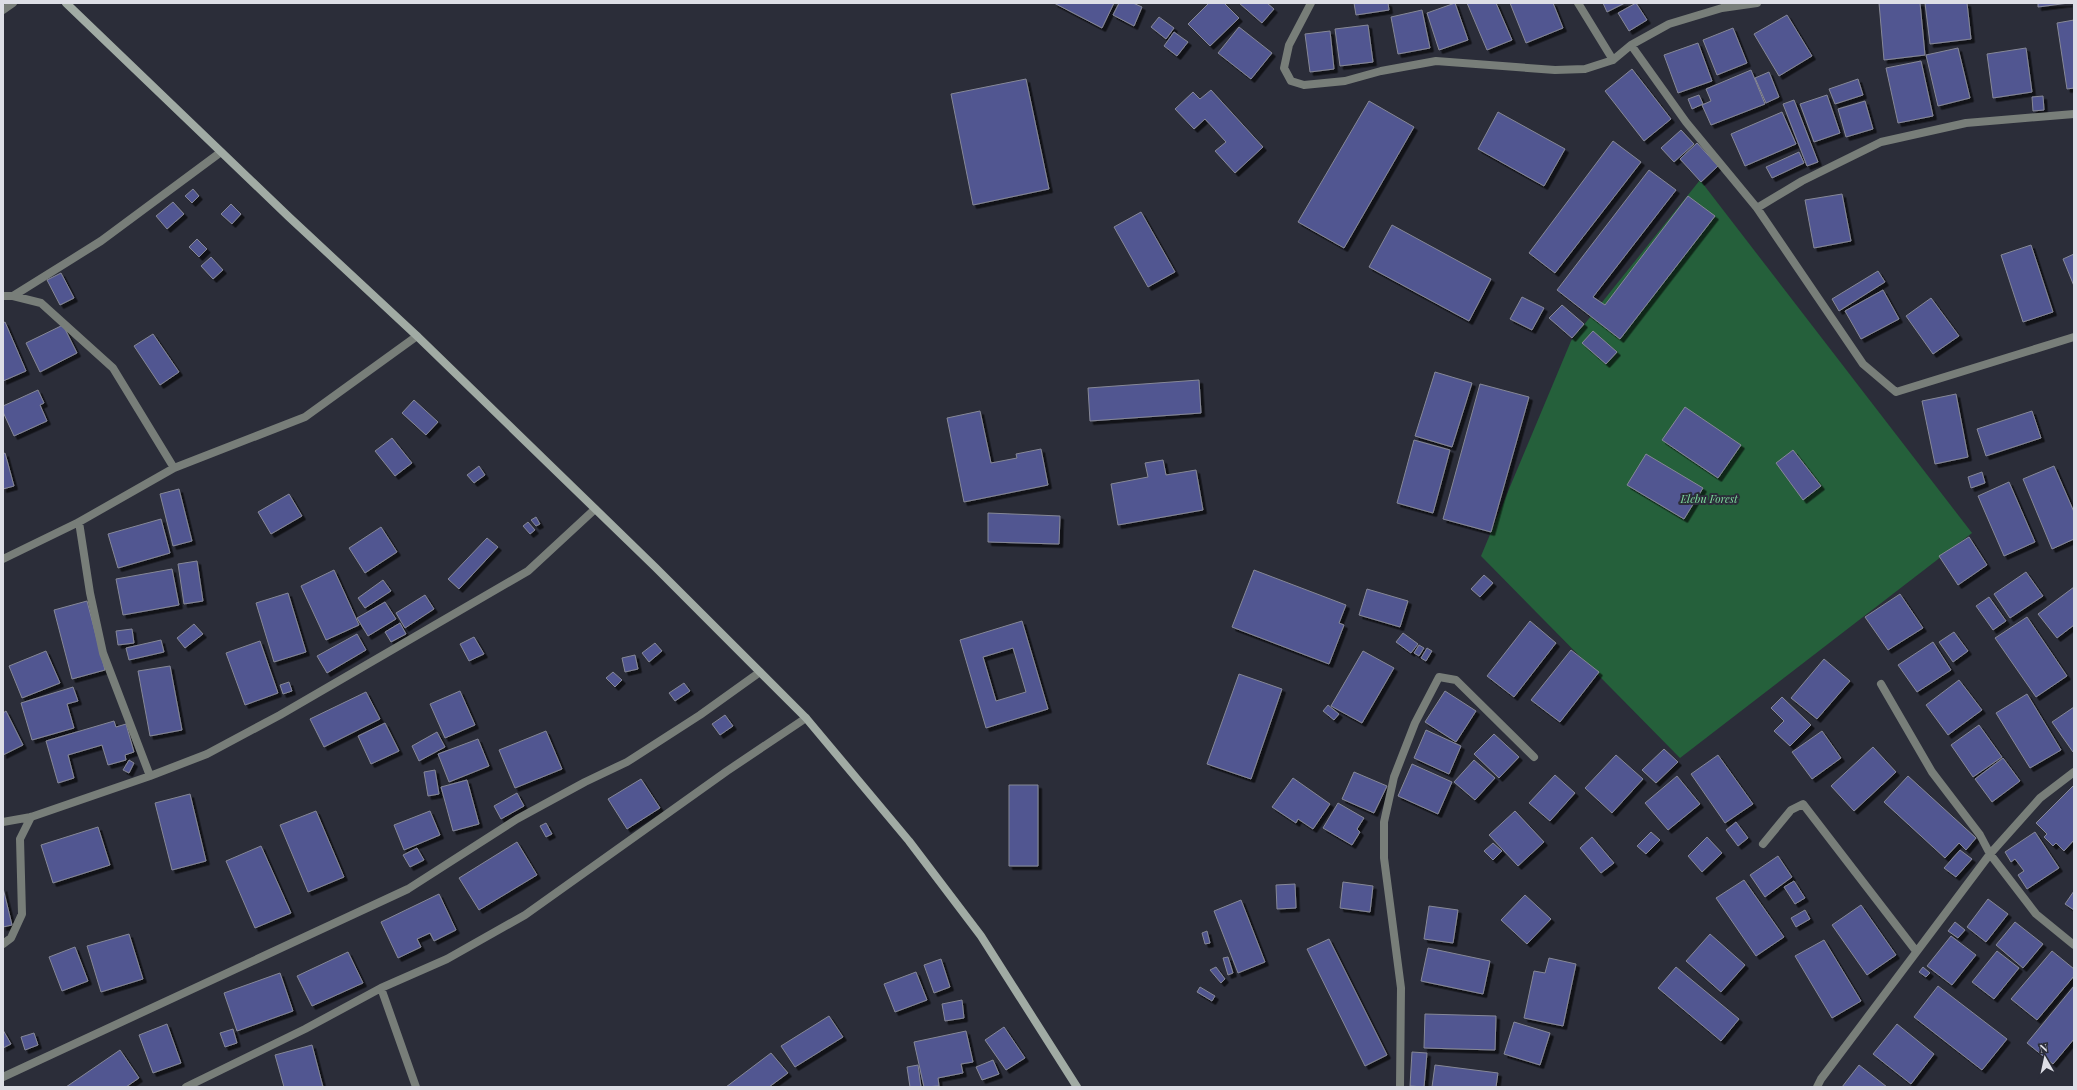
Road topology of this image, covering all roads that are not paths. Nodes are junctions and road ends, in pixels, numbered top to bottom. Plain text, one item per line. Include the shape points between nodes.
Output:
1 (13, 3) edge
2 (66, 3) edge
3 (1311, 3) edge
4 (1578, 3) edge
5 (1757, 3) edge
6 (3, 10) edge
7 (1631, 45) junction
8 (1613, 60) junction
9 (2074, 114) edge
10 (221, 152) junction
11 (1756, 208) junction
12 (3, 296) edge
13 (13, 296) junction
14 (417, 336) junction
15 (2074, 337) edge
16 (174, 468) junction
17 (594, 509) junction
18 (79, 522) junction
19 (3, 559) edge
20 (760, 672) junction
21 (1881, 684) dead end
22 (806, 718) junction
23 (1534, 757) dead end
24 (2074, 772) edge
25 (150, 776) junction
26 (31, 817) junction
27 (3, 822) edge
28 (1763, 844) dead end
29 (1990, 854) junction
30 (3, 944) edge
31 (2074, 944) edge
32 (1916, 952) junction
33 (381, 988) junction
34 (3, 1077) edge
35 (186, 1087) edge
36 (416, 1087) edge
37 (1077, 1087) edge
38 (1400, 1087) edge
39 (1817, 1087) edge

1 - 6 street
2 - 10 main road
3 - 8 street via 1289,45 1284,68 1291,81 1304,85 1345,80 1436,61 1555,70 1585,69
4 - 8 street
5 - 7 street via 1722,8 1669,24
7 - 8 street
7 - 11 street via 1686,122
9 - 11 street via 1966,123 1881,142 1802,181
10 - 13 street via 101,241
10 - 14 main road
11 - 15 street via 1863,364 1896,392
12 - 13 street
13 - 16 street via 41,303 113,368
14 - 16 street via 305,417
14 - 17 main road
16 - 18 street
17 - 20 main road via 656,567
17 - 25 street via 528,571 502,587 207,754
18 - 19 street
18 - 25 street via 103,653
20 - 22 main road
20 - 34 street via 627,762 516,819 408,889
21 - 29 street via 1932,772 1980,834
22 - 33 street via 727,771 525,916 447,959
22 - 37 main road via 909,841 981,936
23 - 38 street via 1456,680 1439,677 1415,723 1394,777 1384,822 1384,858 1401,988
24 - 29 street via 2040,798
25 - 26 street
26 - 27 street
26 - 30 street via 20,839 22,914 11,938
28 - 32 street via 1791,810 1803,804
29 - 31 street via 2036,914
29 - 32 street
32 - 39 street
33 - 35 street via 305,1029
33 - 36 street

